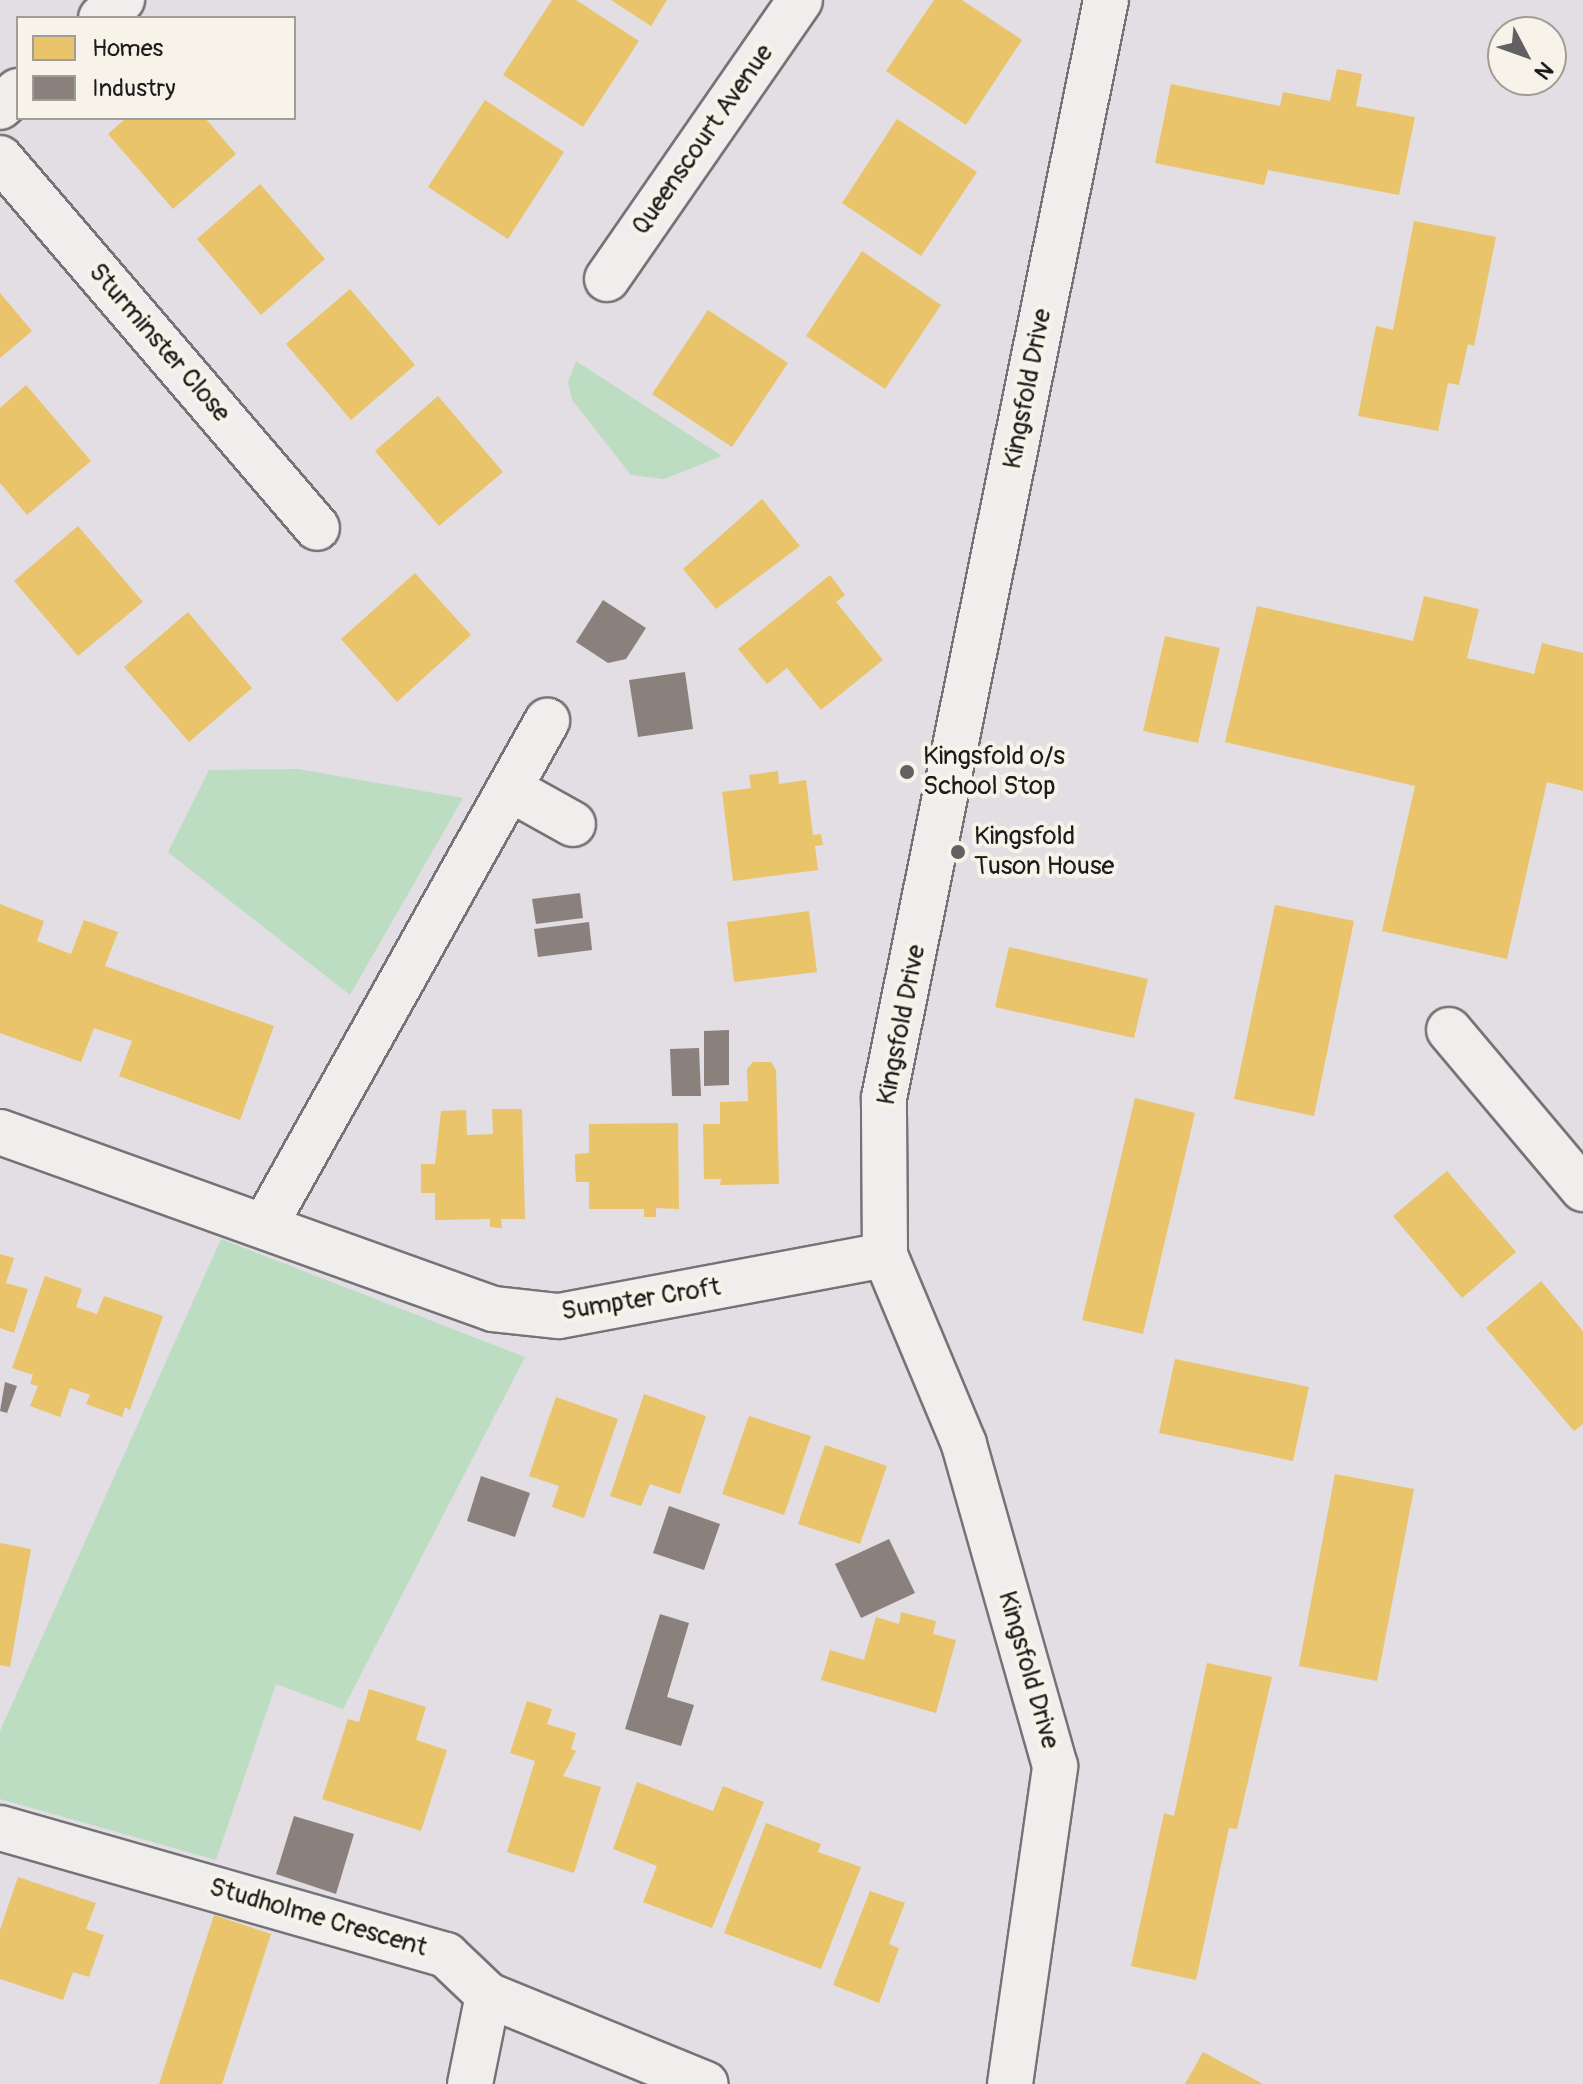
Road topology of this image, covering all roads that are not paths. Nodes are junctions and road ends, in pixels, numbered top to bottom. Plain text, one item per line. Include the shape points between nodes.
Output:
1 (122, 0) edge
2 (800, 0) edge
3 (1106, 0) edge
4 (103, 16) edge
5 (16, 93) edge
6 (0, 107) edge
7 (0, 158) edge
8 (607, 279) dead end
9 (317, 528) dead end
10 (547, 721) dead end
11 (510, 789) junction
12 (573, 824) dead end
13 (1449, 1030) dead end
14 (0, 1132) edge
15 (1583, 1189) edge
16 (265, 1225) junction
17 (885, 1255) junction
18 (0, 1828) edge
19 (488, 1995) junction
20 (470, 2084) edge
21 (706, 2084) edge
22 (1010, 2084) edge

1 - 4 street
2 - 8 street, Queenscourt Avenue
3 - 17 street, Kingsfold Drive via 884,1098
5 - 6 street
7 - 9 street, Sturminster Close
10 - 11 street
11 - 12 street
11 - 16 street
13 - 15 street
14 - 16 street, Sumpter Croft
16 - 17 street, Sumpter Croft via 493,1309 559,1316
17 - 22 street, Kingsfold Drive via 964,1444 1055,1766
18 - 19 street, Studholme Crescent via 446,1955
19 - 20 street
19 - 21 street, Studholme Crescent

